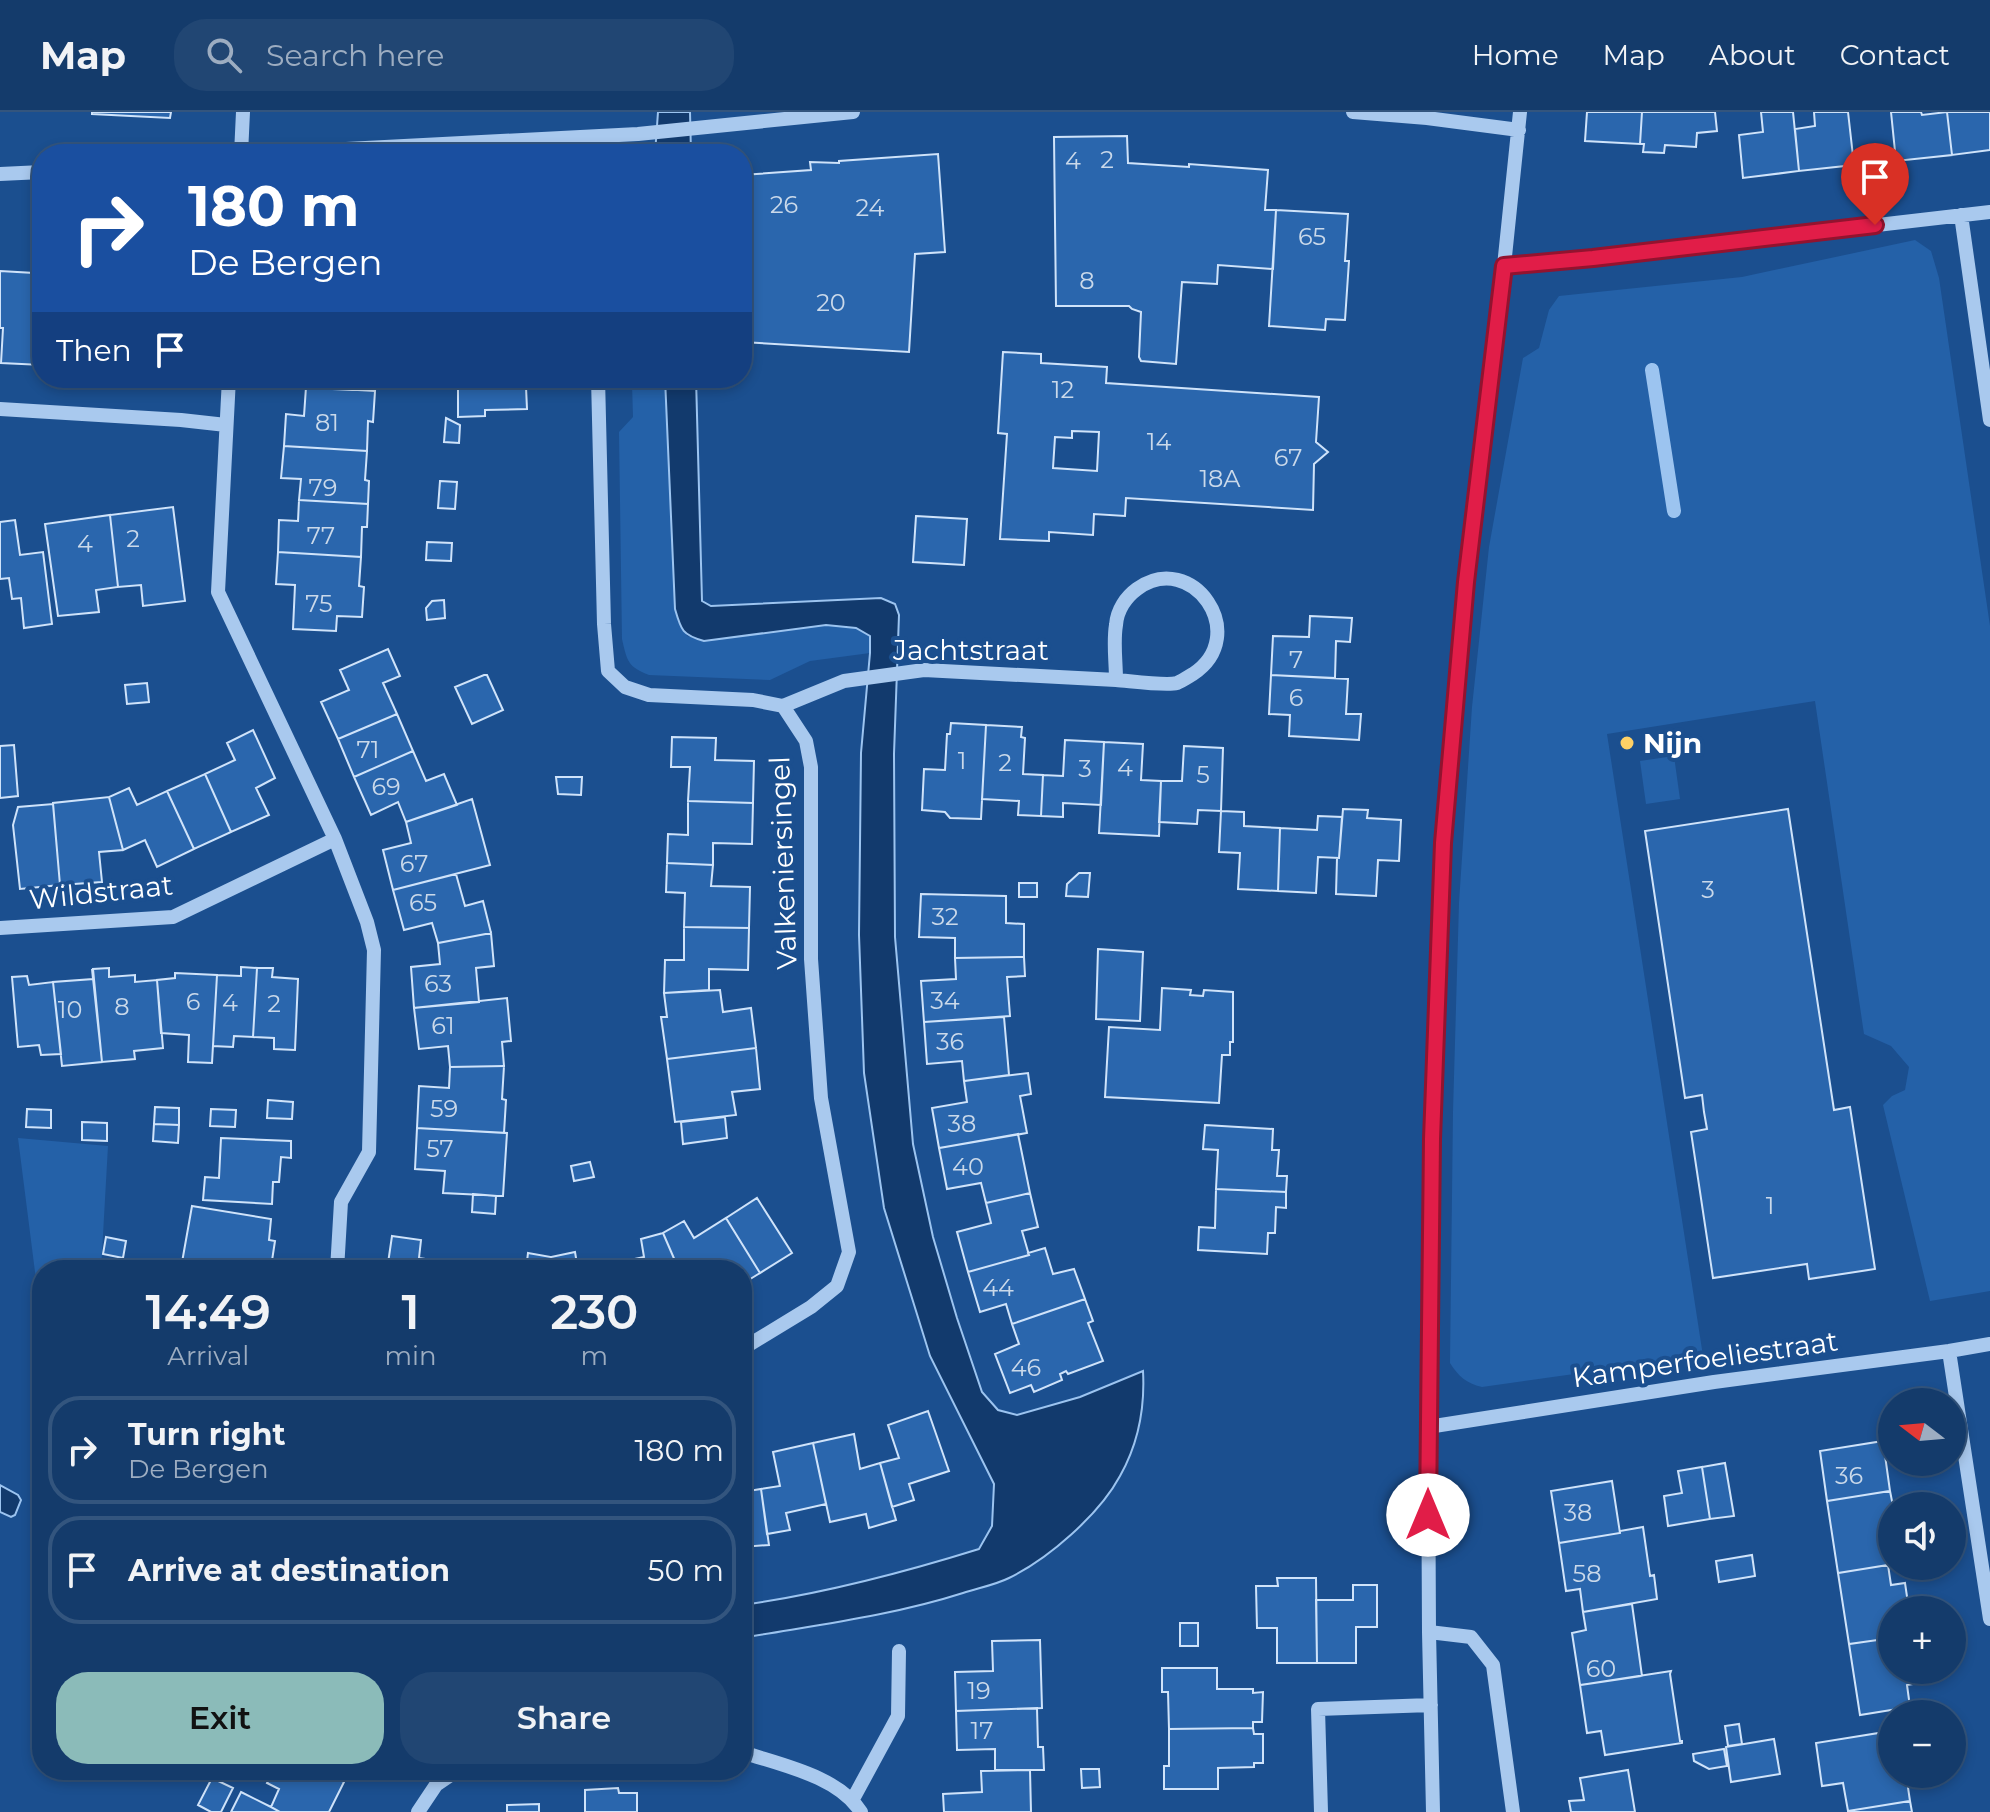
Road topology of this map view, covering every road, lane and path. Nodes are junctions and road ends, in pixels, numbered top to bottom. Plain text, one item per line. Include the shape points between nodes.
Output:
1 (243, 112) edge
2 (853, 112) edge
3 (1353, 112) edge
4 (1520, 112) edge
5 (1519, 130) junction
6 (591, 136) junction
7 (241, 144) edge
8 (438, 144) edge
9 (591, 144) edge
10 (32, 172) edge
11 (0, 174) edge
12 (1990, 212) edge
13 (1961, 215) junction
14 (1504, 266) junction
15 (228, 388) edge
16 (598, 388) edge
17 (0, 409) edge
18 (1990, 420) edge
19 (226, 425) junction
20 (1116, 680) junction
21 (783, 706) junction
22 (335, 839) junction
23 (0, 928) edge
24 (338, 1260) edge
25 (752, 1343) edge
26 (1990, 1344) edge
27 (1949, 1351) junction
28 (1428, 1427) junction
29 (1990, 1619) edge
30 (1429, 1632) junction
31 (899, 1651) dead end
32 (1431, 1705) junction
33 (752, 1755) edge
34 (443, 1780) edge
35 (857, 1806) edge
36 (418, 1812) edge
37 (1321, 1812) edge
38 (1433, 1812) edge
39 (1513, 1812) edge

1 - 7 street
2 - 6 street
3 - 5 street
4 - 5 street
5 - 14 street
6 - 8 street
6 - 9 street
10 - 11 street
12 - 13 street
13 - 14 street
13 - 18 street
14 - 28 street via 1466,582 1443,843
15 - 19 street
16 - 21 street via 608,671 625,687 649,695
17 - 19 street
19 - 22 street via 218,592
20 - 20 street, Jachtstraat via 1175,684 1202,668 1218,635 1208,599 1177,580 1143,584 1130,594 1116,625
20 - 21 street, Jachtstraat via 924,670 844,681
21 - 25 street, Valkeniersingel via 806,741 811,767 811,959 821,1098 849,1252 837,1286
22 - 23 street, Wildstraat via 173,917
22 - 24 street via 374,950 369,1152 341,1202
26 - 27 street, Kamperfoeliestraat
27 - 28 street, Kamperfoeliestraat
27 - 29 street
28 - 30 street
30 - 32 street
30 - 39 street via 1471,1637 1493,1665
31 - 35 street via 898,1716
32 - 37 street via 1318,1709
32 - 38 street
33 - 35 street via 823,1779
34 - 36 street

